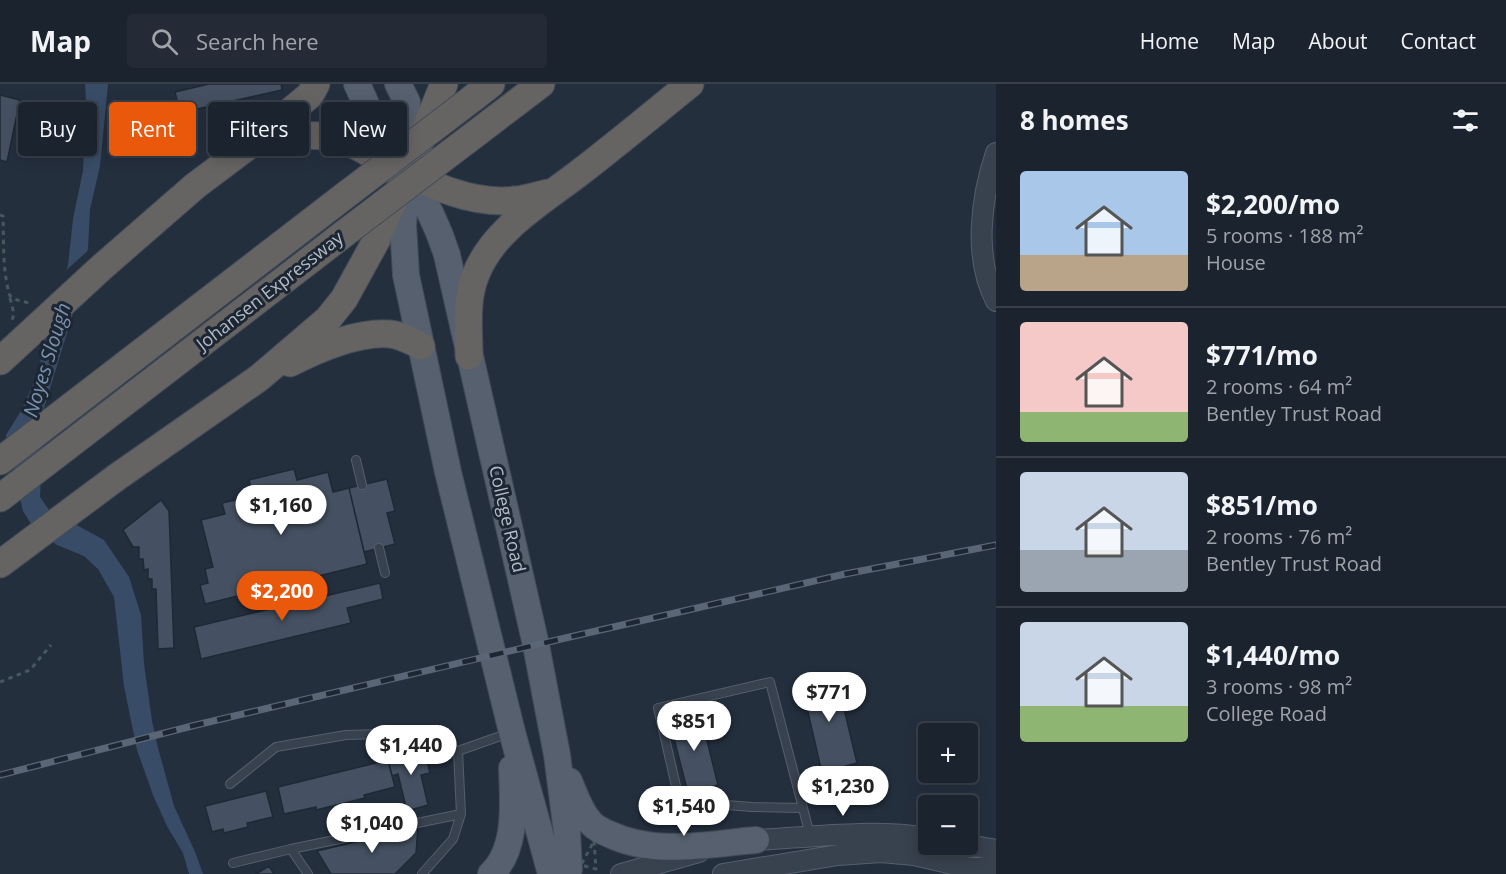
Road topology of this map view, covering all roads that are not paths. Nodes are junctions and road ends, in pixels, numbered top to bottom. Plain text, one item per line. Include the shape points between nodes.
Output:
1 (316, 84) edge
2 (357, 84) edge
3 (398, 84) edge
4 (444, 84) edge
5 (541, 84) edge
6 (690, 84) edge
7 (482, 91) edge
8 (302, 102) edge
9 (309, 135) edge
10 (996, 153) edge
11 (233, 156) edge
12 (407, 173) junction
13 (552, 192) junction
14 (996, 301) edge
15 (421, 346) junction
16 (470, 356) junction
17 (0, 361) edge
18 (259, 378) junction
19 (356, 460) dead end
20 (0, 461) edge
21 (362, 485) dead end
22 (0, 498) edge
23 (379, 548) dead end
24 (8, 559) edge
25 (385, 573) dead end
26 (512, 732) junction
27 (458, 751) junction
28 (557, 755) junction
29 (230, 784) dead end
30 (803, 808) junction
31 (461, 814) junction
32 (811, 837) junction
33 (918, 837) edge
34 (756, 840) junction
35 (978, 847) edge
36 (291, 849) junction
37 (996, 850) edge
38 (233, 863) dead end
39 (996, 868) edge
40 (976, 871) edge
41 (308, 874) edge
42 (422, 874) edge
43 (491, 874) edge
44 (551, 874) edge
45 (566, 874) edge
46 (621, 874) edge
47 (723, 874) edge

1 - 8 highway
2 - 12 main road, College Road via 383,139
3 - 12 main road, College Road via 407,102
4 - 12 highway
5 - 22 highway, Johansen Expressway, bridge
6 - 13 highway
7 - 20 highway, Johansen Expressway, bridge
9 - 12 highway via 353,143
10 - 14 street via 987,180 981,235 990,289
11 - 17 highway via 102,267 18,330
12 - 13 highway via 467,197 494,201
12 - 15 main road, College Road via 403,225 406,274
12 - 16 main road, College Road via 439,231
12 - 18 highway via 344,299 328,319
13 - 16 highway via 485,255 470,296
15 - 18 highway via 390,334 368,335 304,356
15 - 26 main road, College Road
16 - 28 main road, College Road
18 - 24 highway
19 - 21 lane
23 - 25 lane
26 - 27 lane
26 - 43 main road via 510,835
26 - 44 main road, College Road
27 - 29 lane via 417,733 346,735 276,747
27 - 31 lane
28 - 34 main road via 584,814 592,824 617,838 664,848
28 - 45 main road, College Road via 567,832
30 - 30 lane via 679,799 657,708 770,682
30 - 32 lane
31 - 36 lane
31 - 42 lane via 453,839
32 - 33 street
32 - 34 street
34 - 46 street
35 - 37 street
36 - 38 lane
36 - 41 lane
39 - 40 street
40 - 47 street via 914,855 881,852

